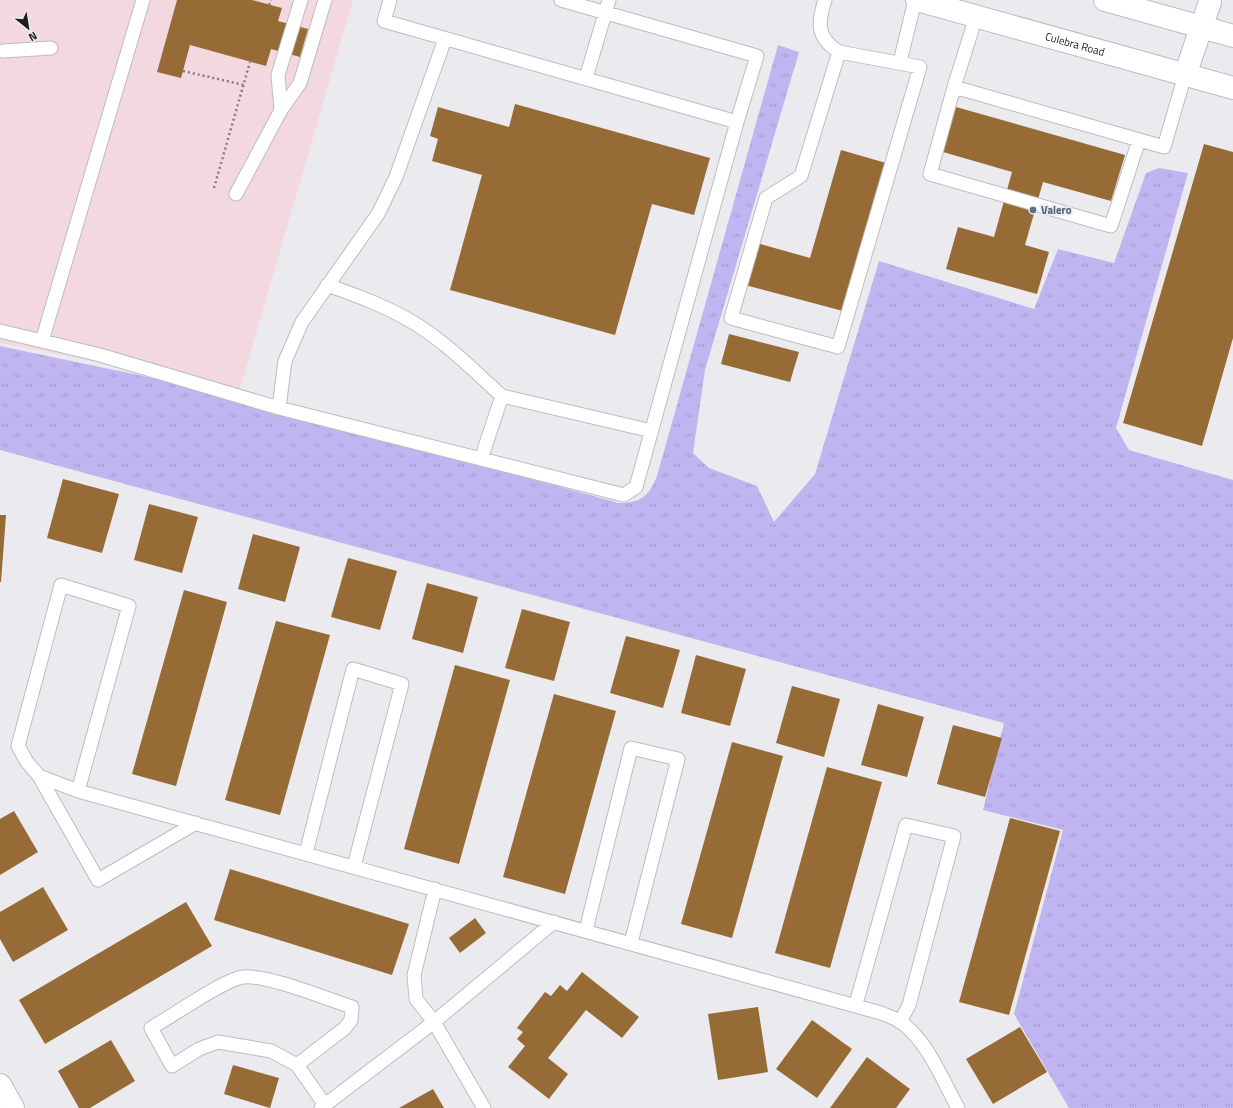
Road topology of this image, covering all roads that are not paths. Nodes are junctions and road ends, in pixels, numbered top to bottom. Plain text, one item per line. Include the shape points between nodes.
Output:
1 (143, 0) edge
2 (301, 0) edge
3 (325, 0) edge
4 (390, 0) edge
5 (561, 0) edge
6 (825, 0) edge
7 (916, 0) edge
8 (1105, 0) edge
9 (1212, 1) edge
10 (607, 6) edge
11 (976, 17) junction
12 (1201, 27) junction
13 (1233, 36) edge
14 (445, 39) junction
15 (51, 48) dead end
16 (3, 51) dead end
17 (839, 52) junction
18 (900, 62) junction
19 (1185, 75) junction
20 (586, 78) junction
21 (954, 87) junction
22 (1233, 88) edge
23 (281, 110) junction
24 (737, 122) junction
25 (1139, 140) junction
26 (236, 194) dead end
27 (327, 285) junction
28 (0, 331) edge
29 (42, 341) junction
30 (502, 396) junction
31 (279, 408) junction
32 (652, 431) junction
33 (481, 459) junction
34 (39, 776) junction
35 (78, 791) junction
36 (196, 823) junction
37 (306, 853) junction
38 (354, 866) junction
39 (435, 889) junction
40 (554, 922) junction
41 (586, 930) junction
42 (631, 943) junction
43 (856, 1004) junction
44 (434, 1022) junction
45 (900, 1022) junction
46 (297, 1065) junction
47 (0, 1085) edge
48 (323, 1106) edge
49 (12, 1108) edge
50 (484, 1108) edge
51 (958, 1108) edge

1 - 29 lane
2 - 23 lane via 278,75
3 - 23 lane via 300,83
4 - 14 lane via 384,21
5 - 10 lane
6 - 17 lane via 821,16 822,38
7 - 11 main road, Culebra Road
7 - 18 lane
8 - 12 main road
9 - 12 main road
10 - 20 lane
10 - 24 lane via 757,56
11 - 19 main road, Culebra Road
11 - 21 lane
12 - 13 main road
12 - 19 main road
14 - 20 lane
14 - 27 lane via 396,177 378,214
15 - 16 lane
17 - 18 lane
17 - 18 lane via 800,176 766,198 731,318 838,347 920,67
19 - 22 main road, Culebra Road
19 - 25 lane via 1164,147
20 - 24 lane
21 - 25 lane
21 - 25 lane via 930,174 1111,226
23 - 26 lane
24 - 32 lane
27 - 30 lane via 374,302 410,321 448,347
27 - 31 lane via 302,322 285,361
28 - 29 lane
29 - 31 lane via 100,355
30 - 32 lane
30 - 33 lane
31 - 33 lane
32 - 33 lane via 636,487 624,495
34 - 35 lane
34 - 35 lane via 18,746 61,585 128,606
34 - 36 lane via 98,880
35 - 36 lane
36 - 37 lane
37 - 38 lane
37 - 38 lane via 353,669 402,684
38 - 39 lane
39 - 40 lane
39 - 44 lane via 414,975 416,999
40 - 41 lane
40 - 44 lane
41 - 42 lane
41 - 42 lane via 632,748 678,759
42 - 43 lane
43 - 45 lane via 881,1012
43 - 45 lane via 906,825 954,836 910,1005
44 - 48 lane
44 - 50 lane
45 - 51 lane via 932,1059
46 - 46 lane via 271,1052 218,1042 199,1049 172,1066 152,1028 219,987 242,977 262,978 352,1007 351,1020 345,1028
46 - 48 lane
47 - 49 main road

